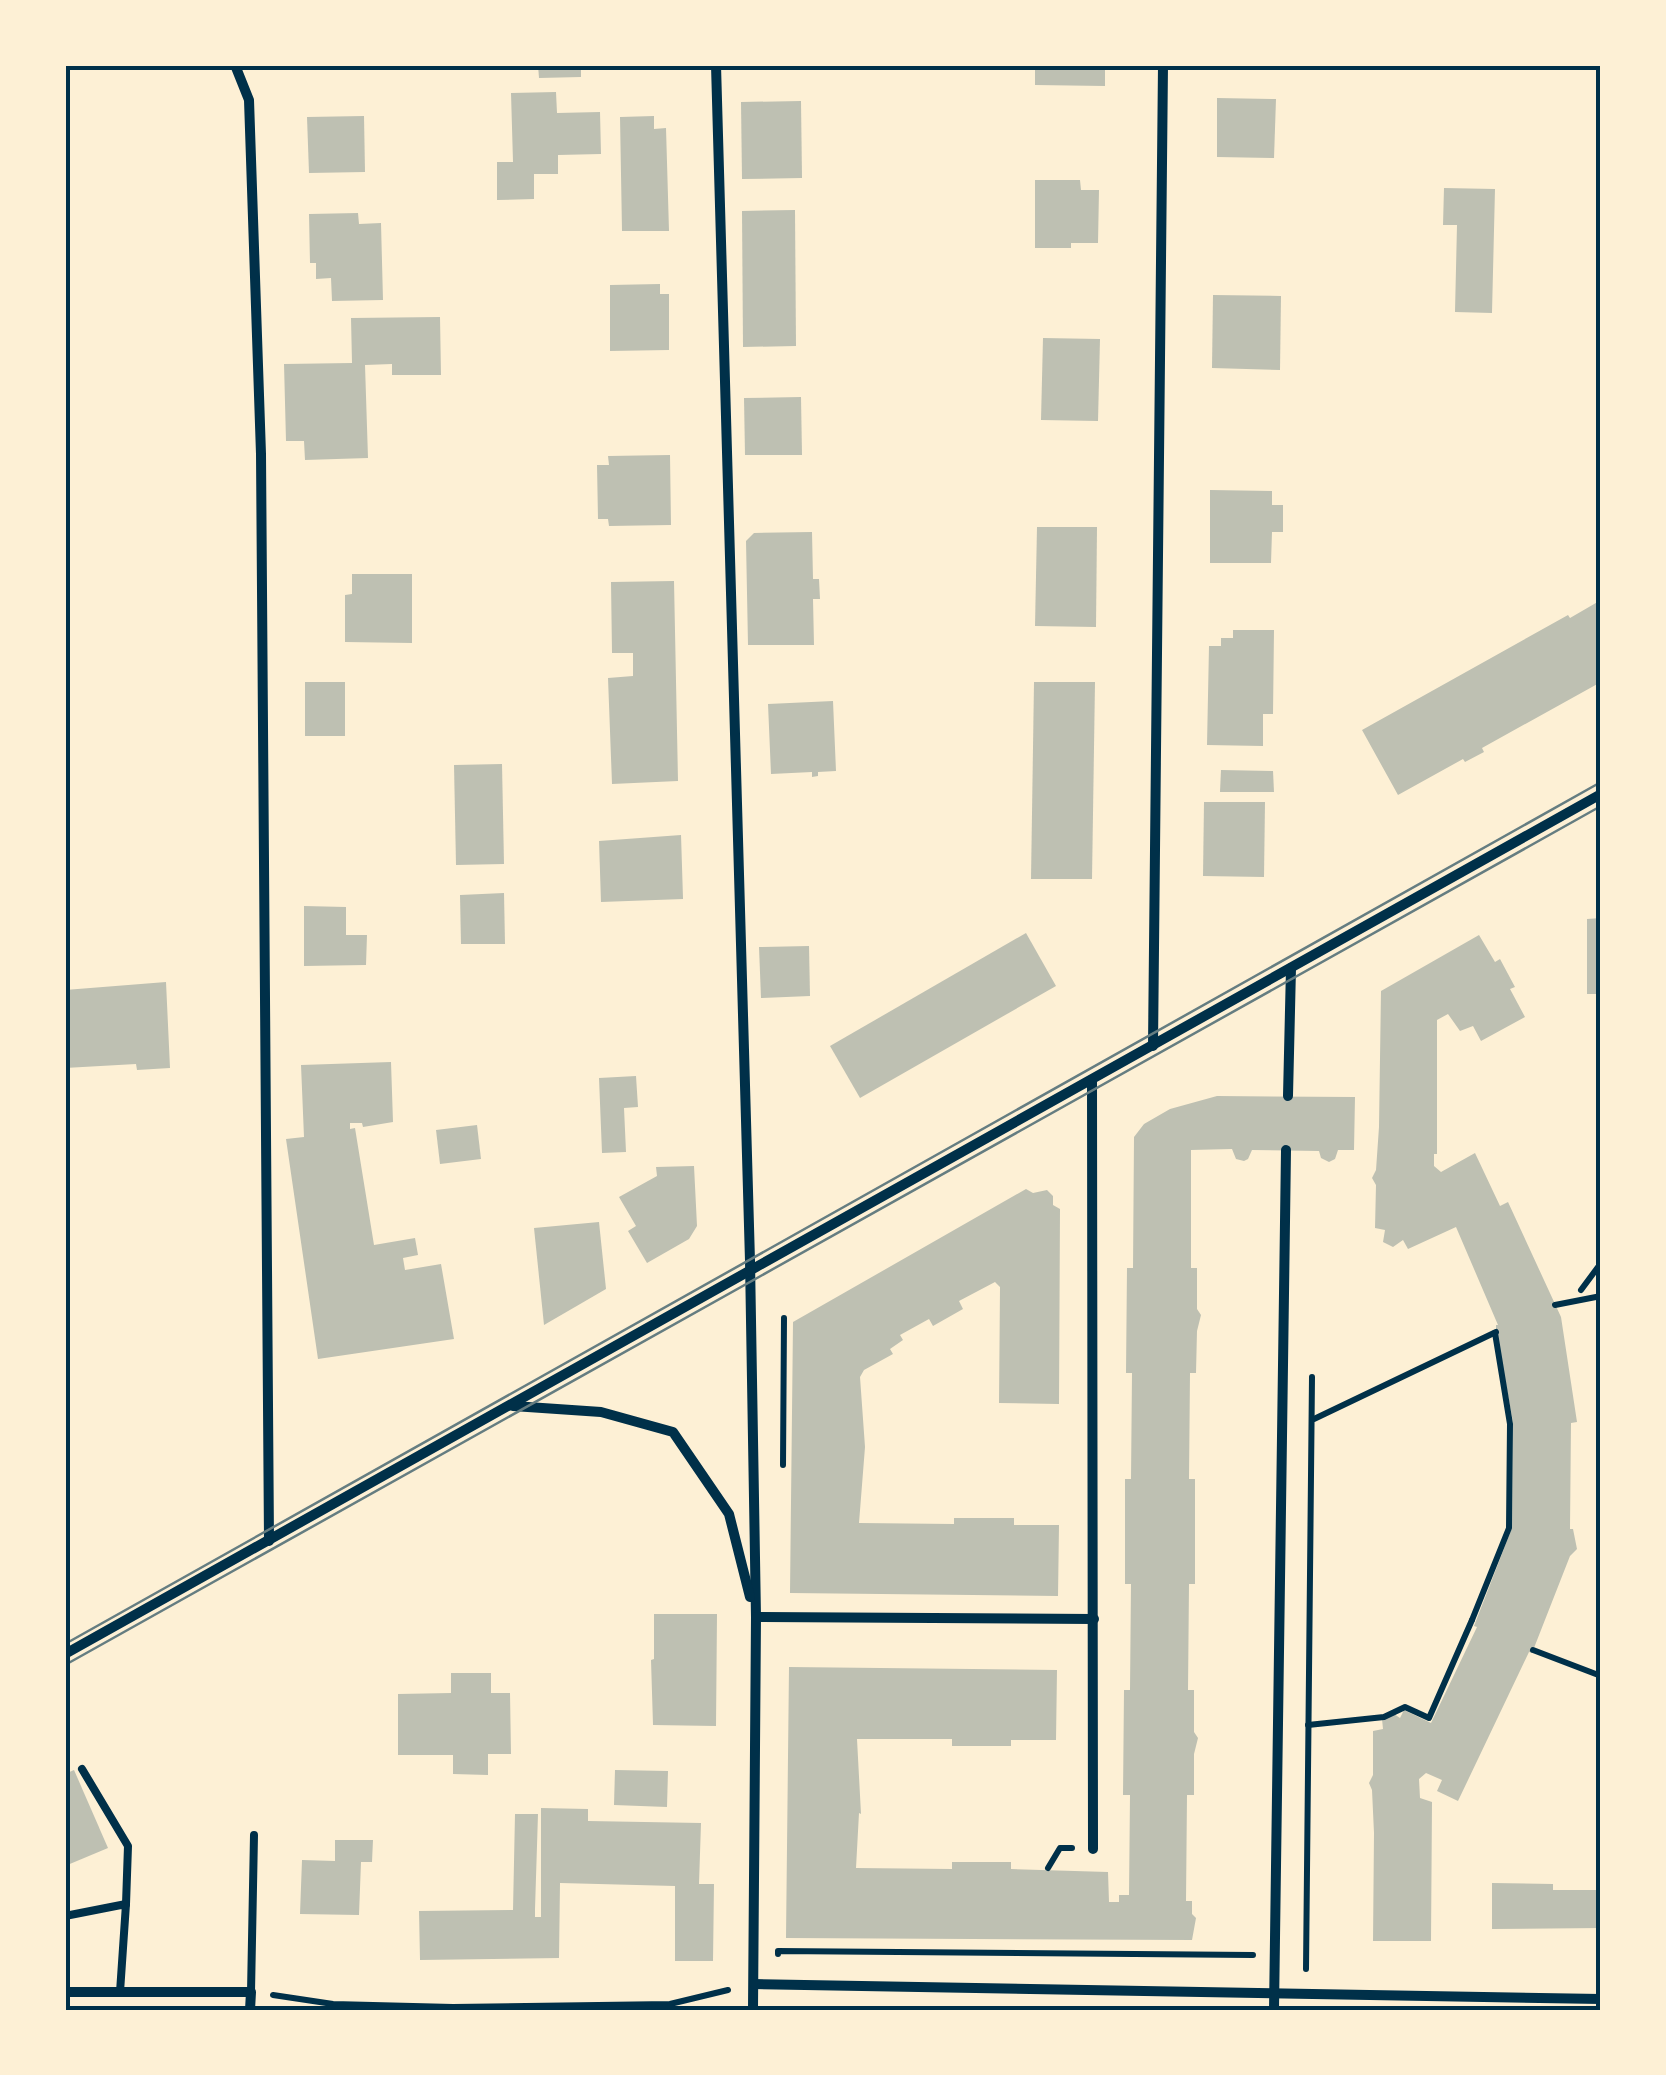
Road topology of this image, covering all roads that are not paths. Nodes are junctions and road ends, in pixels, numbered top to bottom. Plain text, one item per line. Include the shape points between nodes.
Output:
1 (235, 65) edge
2 (716, 65) edge
3 (1163, 65) edge
4 (1601, 794) edge
5 (1291, 968) junction
6 (1153, 1046) junction
7 (1092, 1080) junction
8 (1288, 1096) dead end
9 (1286, 1150) dead end
10 (750, 1272) junction
11 (513, 1406) junction
12 (270, 1542) junction
13 (756, 1617) junction
14 (1094, 1619) junction
15 (65, 1654) edge
16 (82, 1769) dead end
17 (254, 1835) dead end
18 (1093, 1849) dead end
19 (126, 1904) junction
20 (65, 1916) edge
21 (754, 1984) junction
22 (65, 1992) edge
23 (120, 1992) junction
24 (251, 1992) junction
25 (1274, 1995) junction
26 (1601, 1999) edge
27 (250, 2010) edge
28 (753, 2010) edge
29 (1274, 2010) edge

1 - 12 street via 249,100 260,454
2 - 10 street
3 - 6 street
4 - 5 street
5 - 6 street
5 - 8 street
6 - 7 street
7 - 10 street
7 - 14 street
9 - 25 street
10 - 11 street
10 - 13 street
11 - 12 street
11 - 13 street via 601,1412 673,1432 730,1514
12 - 15 street
13 - 14 street
13 - 21 street
14 - 18 street
16 - 19 lane via 128,1846
17 - 24 lane
19 - 20 lane
19 - 23 lane
21 - 25 street
21 - 28 street
22 - 23 street
23 - 24 street
24 - 27 street
25 - 26 street
25 - 29 street

